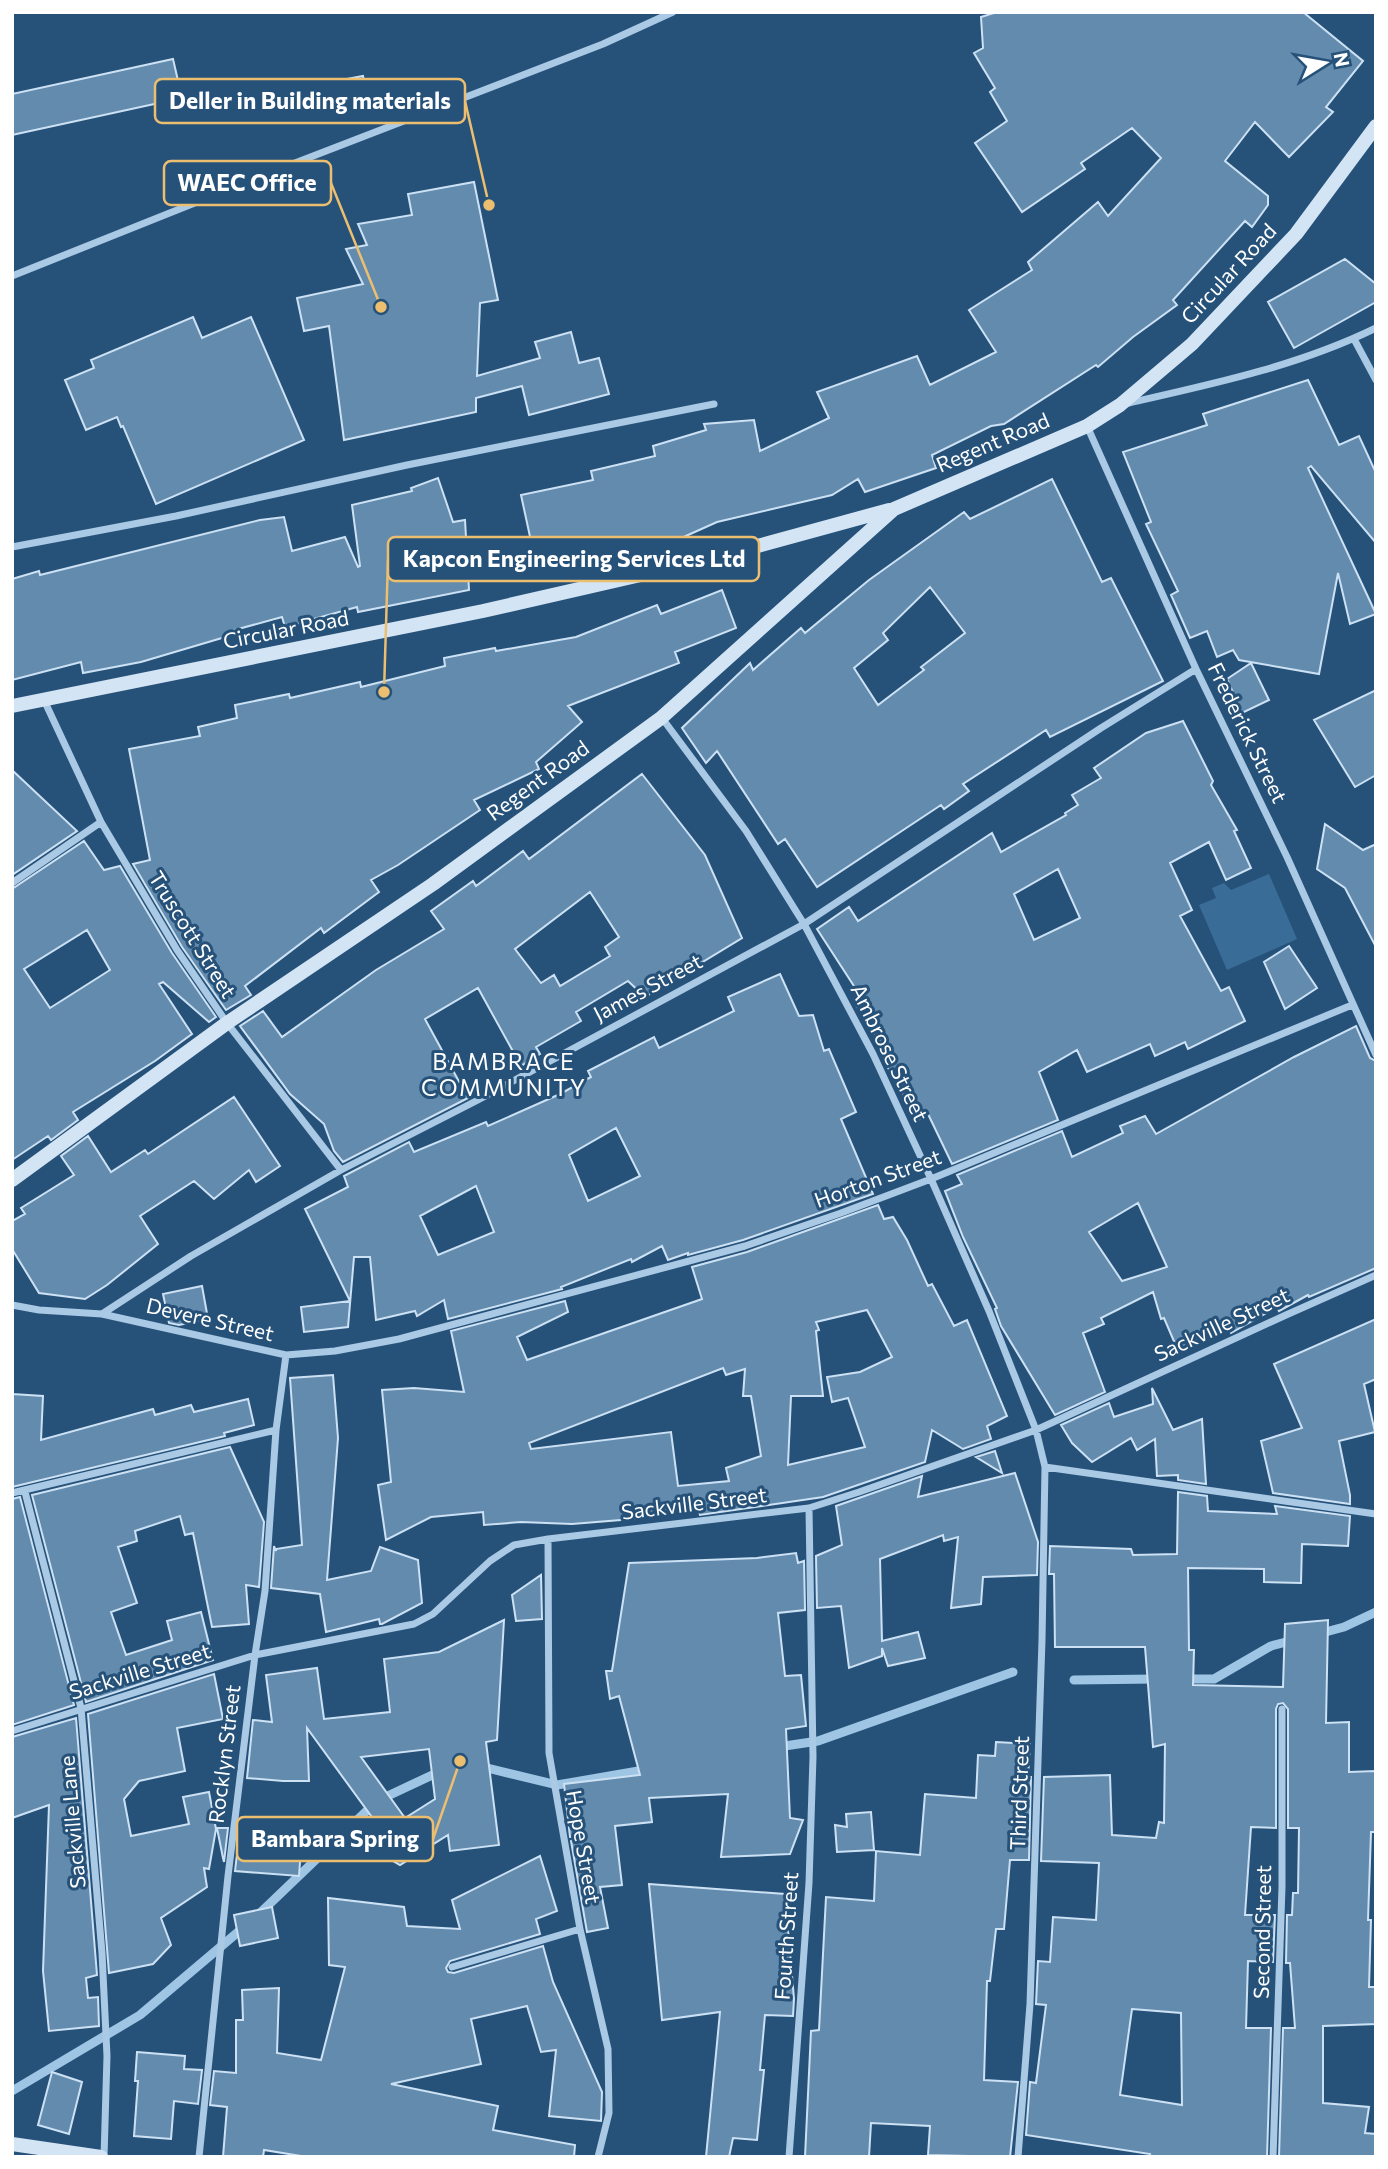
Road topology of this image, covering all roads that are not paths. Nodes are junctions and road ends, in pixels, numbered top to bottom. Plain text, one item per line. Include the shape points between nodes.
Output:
1 (673, 12) edge
2 (1376, 126) edge
3 (12, 276) edge
4 (1376, 328) edge
5 (1354, 339) junction
6 (1376, 380) edge
7 (714, 404) dead end
8 (1120, 405) junction
9 (1087, 426) junction
10 (894, 509) junction
11 (12, 547) edge
12 (1196, 669) junction
13 (44, 700) junction
14 (12, 706) edge
15 (661, 718) junction
16 (101, 822) junction
17 (12, 883) edge
18 (804, 924) junction
19 (1352, 1005) junction
20 (227, 1023) junction
21 (1376, 1055) edge
22 (341, 1170) junction
23 (931, 1179) junction
24 (12, 1180) edge
25 (1376, 1276) edge
26 (12, 1305) edge
27 (102, 1314) junction
28 (399, 1339) joint
29 (286, 1355) junction
30 (276, 1430) junction
31 (1037, 1430) junction
32 (1045, 1467) junction
33 (25, 1492) junction
34 (12, 1493) edge
35 (808, 1508) junction
36 (1376, 1514) edge
37 (548, 1539) junction
38 (254, 1655) junction
39 (81, 1708) junction
40 (1282, 1709) dead end
41 (12, 1731) edge
42 (580, 1929) junction
43 (452, 1967) dead end
44 (12, 2144) edge
45 (103, 2157) edge
46 (200, 2157) edge
47 (598, 2157) edge
48 (789, 2157) edge
49 (1018, 2157) edge
50 (1273, 2157) edge

1 - 3 street via 603,44
2 - 8 main road, Circular Road via 1296,234 1192,344
4 - 5 street
5 - 6 street
5 - 8 street via 1250,375
7 - 11 street
8 - 9 main road, Circular Road
9 - 10 main road, Regent Road
9 - 12 street, Frederick Street
10 - 13 main road, Circular Road via 706,560 483,611
10 - 15 main road, Regent Road
12 - 18 street, James Street
12 - 19 street, Frederick Street
13 - 14 main road, Circular Road
13 - 16 street, Truscott Street
15 - 18 street, Ambrose Street via 746,831
15 - 20 main road, Regent Road via 433,884
16 - 17 street
16 - 20 street, Truscott Street via 177,950
18 - 22 street, James Street
18 - 23 street, Ambrose Street via 873,1054
19 - 21 street, Frederick Street
19 - 23 street, Horton Street
20 - 22 street, Truscott Street
20 - 24 main road, Regent Road
22 - 27 street, James Street via 191,1256
23 - 28 street, Horton Street via 745,1246
23 - 31 street, Ambrose Street
25 - 31 street, Sackville Street
26 - 27 street, Devere Street
27 - 29 street, Devere Street
28 - 29 street, Devere Street
29 - 30 street, Rocklyn Street
30 - 33 street
30 - 38 street, Rocklyn Street via 265,1591
31 - 32 street, Third Street
31 - 35 street, Sackville Street
32 - 36 street
32 - 49 street, Third Street via 1030,2004
33 - 34 street
33 - 39 street, Sackville Lane
35 - 37 street, Sackville Street
35 - 48 street, Fourth Street via 813,1757 809,1884
37 - 38 street, Sackville Street via 514,1545 433,1614 414,1624
37 - 42 street, Hope Street via 549,1754
38 - 39 street, Sackville Street
38 - 46 street, Rocklyn Street
39 - 41 street, Sackville Street
39 - 45 street, Sackville Lane via 103,1966 107,2056
40 - 50 street, Second Street via 1282,1887
42 - 43 street
42 - 47 street, Hope Street via 608,2049 609,2113
44 - 45 main road

